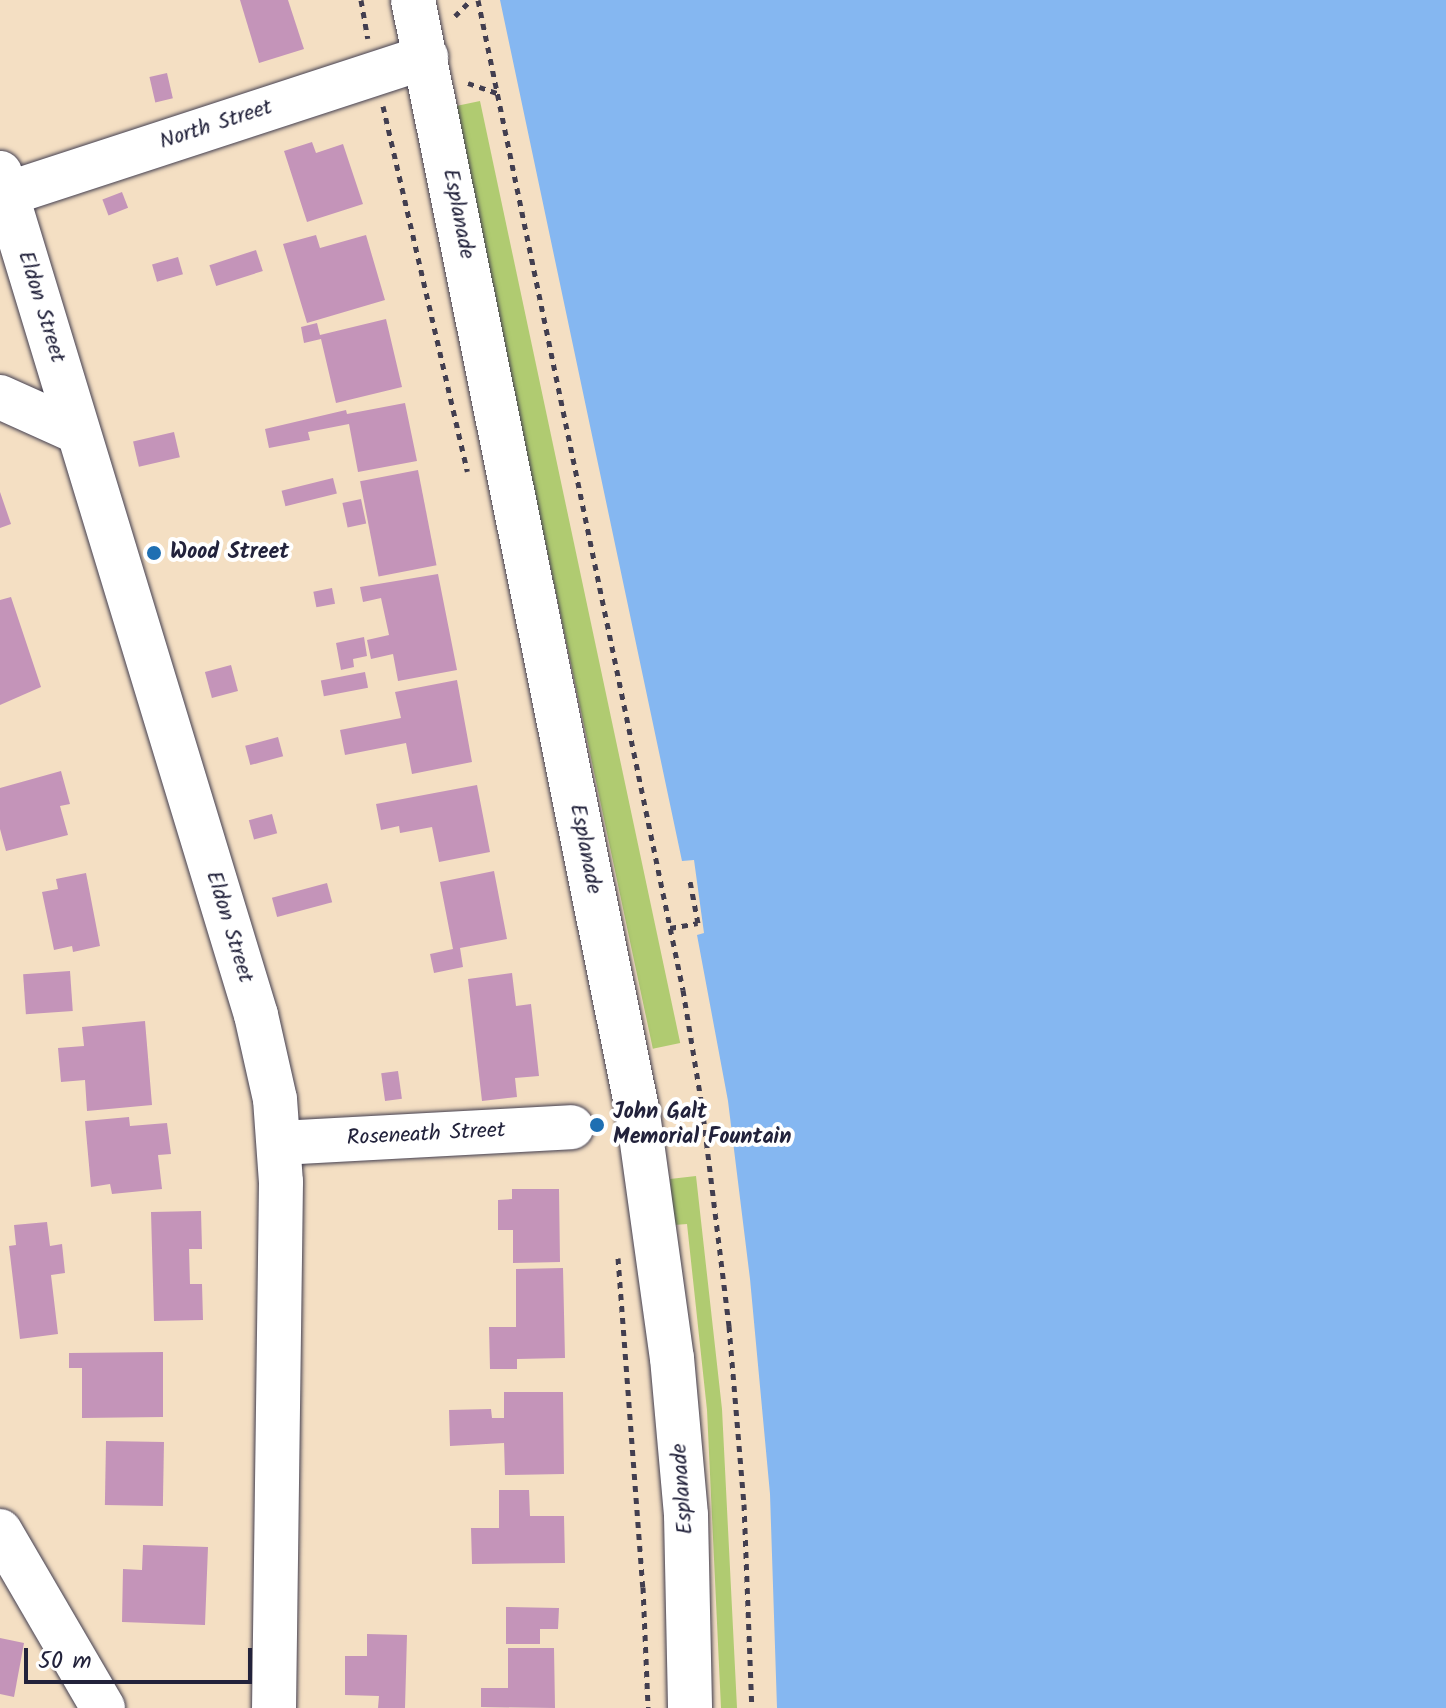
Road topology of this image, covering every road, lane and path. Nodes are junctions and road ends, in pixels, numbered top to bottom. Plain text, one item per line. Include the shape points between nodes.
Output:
1 (361, 0) edge
2 (413, 0) edge
3 (478, 0) edge
4 (426, 57) junction
5 (375, 73) junction
6 (3, 184) edge
7 (0, 397) edge
8 (78, 432) junction
9 (467, 472) dead end
10 (690, 881) dead end
11 (670, 928) junction
12 (572, 1127) dead end
13 (279, 1143) junction
14 (617, 1250) dead end
15 (0, 1531) edge
16 (103, 1708) edge
17 (274, 1708) edge
18 (648, 1708) edge
19 (690, 1708) edge
20 (752, 1708) edge

1 - 5 path
2 - 4 street, Esplanade
3 - 11 path
4 - 5 street, North Street
4 - 19 street, Esplanade via 638,1114 672,1358 686,1515
5 - 6 street, North Street
5 - 9 path
6 - 8 street, Eldon Street
7 - 8 street
8 - 13 street, Eldon Street via 256,1015
10 - 11 path via 698,923
11 - 20 path via 719,1225 744,1504
12 - 13 street, Roseneath Street
13 - 17 street, Eldon Street
14 - 18 path
15 - 16 street

